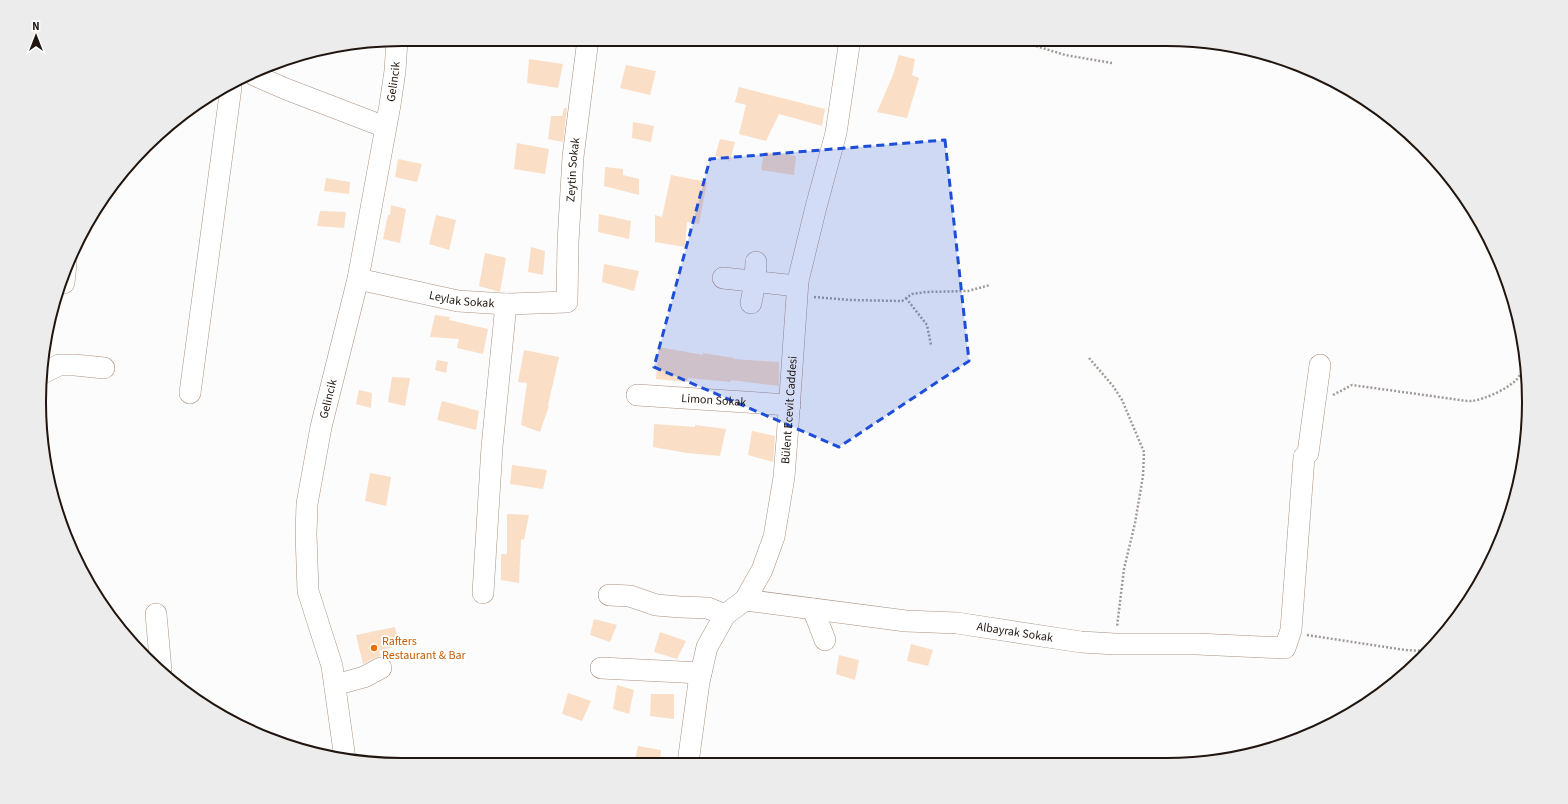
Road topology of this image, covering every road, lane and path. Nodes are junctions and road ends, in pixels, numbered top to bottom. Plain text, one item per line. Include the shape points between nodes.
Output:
1 (397, 46) edge
2 (587, 46) edge
3 (849, 46) edge
4 (1036, 46) edge
5 (1112, 63) dead end
6 (258, 77) edge
7 (231, 91) edge
8 (385, 127) junction
9 (755, 272) junction
10 (723, 278) dead end
11 (358, 279) junction
12 (990, 285) dead end
13 (797, 291) junction
14 (906, 298) junction
15 (567, 302) joint
16 (751, 303) dead end
17 (506, 304) junction
18 (930, 345) dead end
19 (1090, 358) dead end
20 (1320, 364) dead end
21 (104, 368) dead end
22 (48, 371) edge
23 (1520, 372) edge
24 (190, 393) dead end
25 (637, 396) dead end
26 (1315, 402) junction
27 (790, 405) junction
28 (483, 593) dead end
29 (609, 595) dead end
30 (746, 600) junction
31 (813, 609) junction
32 (156, 614) dead end
33 (725, 615) junction
34 (1288, 639) junction
35 (826, 640) dead end
36 (1115, 644) junction
37 (1422, 650) edge
38 (160, 664) edge
39 (381, 668) dead end
40 (600, 668) dead end
41 (701, 673) junction
42 (335, 685) junction
43 (344, 753) edge
44 (689, 758) edge

1 - 8 street, Gelincik
2 - 15 street, Zeytin Sokak via 572,157
3 - 13 street, Bülent Ecevit Caddesi via 836,134
4 - 5 path via 1065,55
6 - 8 street
7 - 24 street
8 - 11 street, Gelincik
9 - 10 street
9 - 13 street
9 - 16 street
11 - 17 street, Leylak Sokak via 458,300
11 - 42 street, Gelincik via 321,427 307,511 308,591 329,654
12 - 14 path via 968,290 912,294
13 - 14 path via 883,301 902,301
13 - 27 street, Bülent Ecevit Caddesi
14 - 18 path via 927,325
15 - 17 street, Leylak Sokak
17 - 28 street via 492,447
19 - 36 path via 1122,400 1144,452 1143,476 1124,569
20 - 26 street
21 - 22 street via 59,365
23 - 26 path via 1513,383 1477,400 1352,385
25 - 27 street, Limon Sokak
26 - 34 street via 1308,453 1304,457
27 - 30 street, Bülent Ecevit Caddesi via 784,477 774,537 762,570
29 - 33 street via 630,596 656,605 708,608
30 - 31 street, Albayrak Sokak
30 - 33 street, Bülent Ecevit Caddesi
31 - 35 street
31 - 36 street, Albayrak Sokak via 906,621 957,623 1081,642
32 - 38 street
33 - 41 street, Bülent Ecevit Caddesi via 707,647
34 - 36 street, Albayrak Sokak via 1197,644
34 - 37 path via 1312,637
39 - 42 street via 364,677
40 - 41 street
41 - 44 street, Bülent Ecevit Caddesi
42 - 43 street, Gelincik

